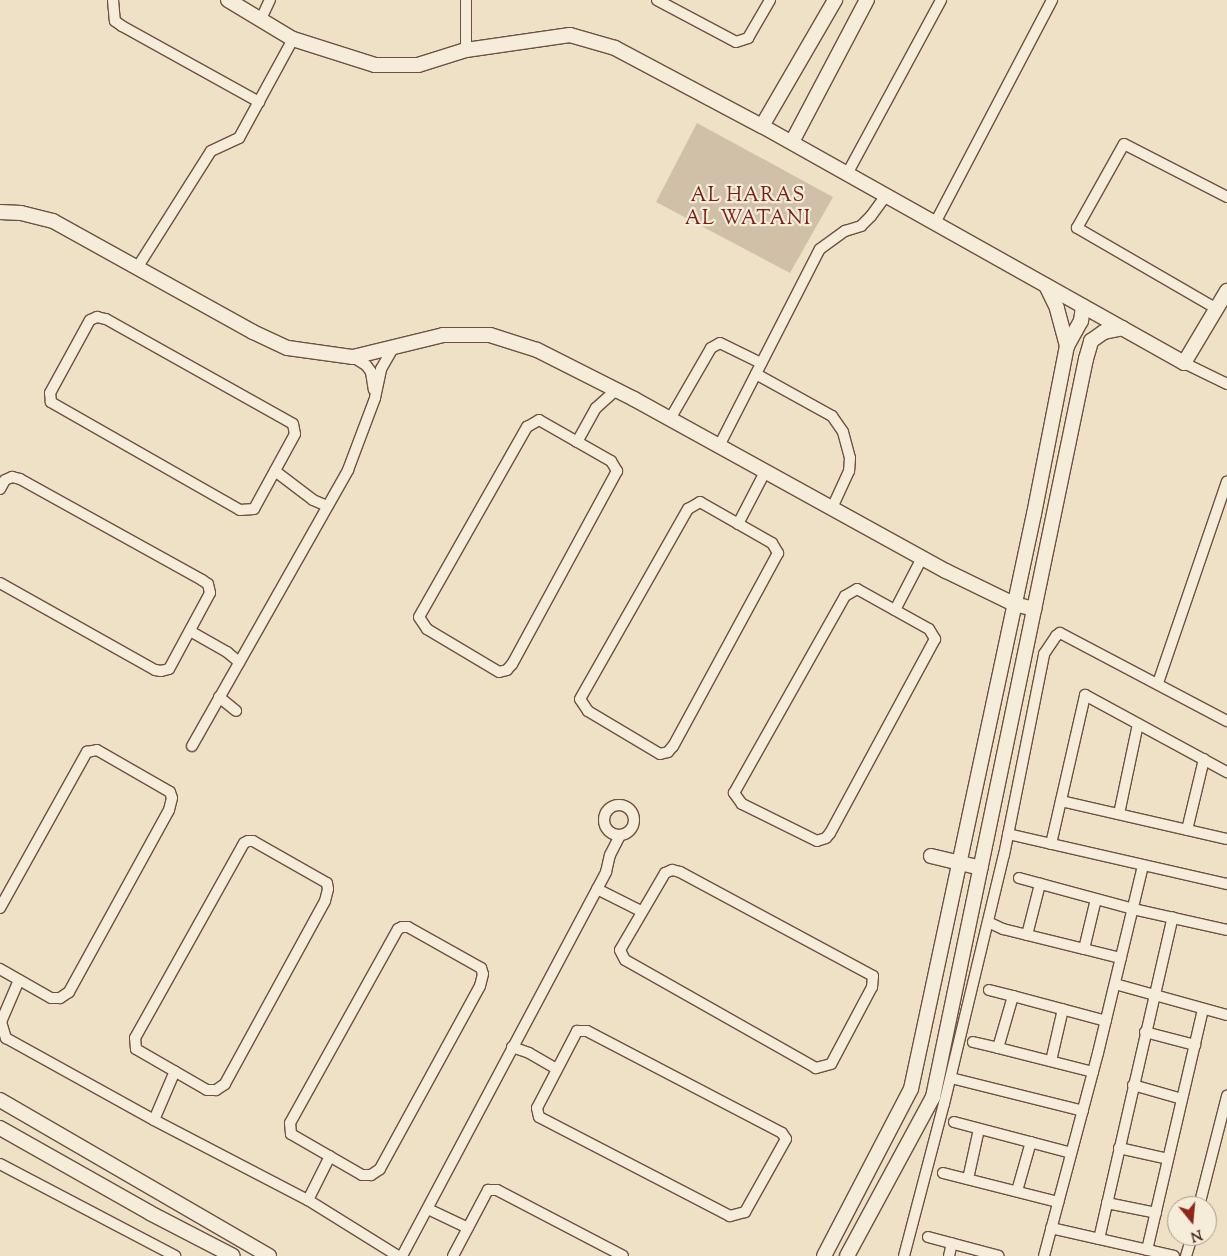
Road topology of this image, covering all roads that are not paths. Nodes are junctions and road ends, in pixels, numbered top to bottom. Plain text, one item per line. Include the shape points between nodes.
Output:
1 (113, 0) edge
2 (228, 0) edge
3 (270, 0) edge
4 (466, 0) edge
5 (657, 0) edge
6 (770, 0) edge
7 (835, 0) edge
8 (868, 0) edge
9 (941, 0) edge
10 (1052, 0) edge
11 (261, 19) junction
12 (293, 39) junction
13 (466, 50) junction
14 (259, 102) junction
15 (762, 126) junction
16 (792, 142) junction
17 (847, 174) junction
18 (886, 195) junction
19 (1227, 196) edge
20 (0, 212) edge
21 (935, 223) junction
22 (137, 268) junction
23 (1046, 285) junction
24 (1227, 292) edge
25 (1084, 307) junction
26 (1218, 309) junction
27 (1123, 328) junction
28 (1090, 341) junction
29 (1067, 346) junction
30 (393, 348) junction
31 (353, 357) junction
32 (761, 363) junction
33 (1184, 363) junction
34 (756, 374) junction
35 (1227, 384) edge
36 (615, 391) junction
37 (375, 398) junction
38 (670, 419) junction
39 (577, 442) junction
40 (719, 446) junction
41 (275, 471) junction
42 (765, 472) junction
43 (1227, 482) edge
44 (0, 489) edge
45 (327, 506) junction
46 (832, 508) junction
47 (738, 524) junction
48 (922, 558) junction
49 (0, 583) edge
50 (1014, 604) junction
51 (1034, 609) junction
52 (895, 610) junction
53 (190, 631) junction
54 (239, 662) junction
55 (1158, 683) junction
56 (219, 697) junction
57 (236, 711) dead end
58 (1227, 721) edge
59 (1138, 724) junction
60 (192, 746) dead end
61 (1204, 759) junction
62 (1227, 772) edge
63 (1061, 801) junction
64 (1119, 814) junction
65 (1187, 830) junction
66 (1008, 834) junction
67 (620, 835) dead end
68 (1227, 839) edge
69 (1052, 844) junction
70 (932, 856) dead end
71 (960, 863) junction
72 (1143, 865) junction
73 (981, 868) junction
74 (1019, 878) dead end
75 (1040, 884) junction
76 (1227, 884) edge
77 (597, 888) junction
78 (1096, 899) junction
79 (0, 908) edge
80 (1133, 909) junction
81 (641, 911) junction
82 (1173, 918) junction
83 (988, 922) junction
84 (1227, 930) edge
85 (1028, 935) junction
86 (1084, 949) junction
87 (1122, 954) junction
88 (0, 969) edge
89 (18, 980) junction
90 (1115, 984) junction
91 (989, 990) dead end
92 (1153, 994) junction
93 (1013, 996) junction
94 (1063, 1009) junction
95 (1203, 1009) junction
96 (1227, 1016) edge
97 (1106, 1020) junction
98 (1145, 1032) junction
99 (973, 1042) dead end
100 (1195, 1045) junction
101 (512, 1047) junction
102 (998, 1048) junction
103 (1050, 1061) junction
104 (558, 1069) junction
105 (175, 1071) junction
106 (1093, 1072) junction
107 (950, 1078) junction
108 (1133, 1085) junction
109 (1227, 1096) edge
110 (1182, 1099) junction
111 (0, 1100) edge
112 (1083, 1111) junction
113 (154, 1120) junction
114 (954, 1122) dead end
115 (0, 1128) edge
116 (979, 1129) junction
117 (1031, 1142) junction
118 (1119, 1148) junction
119 (1072, 1152) junction
120 (330, 1156) junction
121 (1168, 1159) junction
122 (0, 1164) edge
123 (943, 1173) dead end
124 (968, 1179) junction
125 (1017, 1191) junction
126 (1202, 1196) edge
127 (308, 1200) junction
128 (1058, 1202) junction
129 (1107, 1203) junction
130 (428, 1209) junction
131 (1156, 1213) junction
132 (468, 1228) junction
133 (1051, 1228) junction
134 (928, 1237) dead end
135 (1099, 1239) junction
136 (952, 1244) junction
137 (1147, 1250) junction
138 (175, 1256) edge
139 (234, 1256) edge
140 (270, 1256) edge
141 (398, 1256) edge
142 (402, 1256) edge
143 (453, 1256) edge
144 (623, 1256) edge
145 (824, 1256) edge
146 (847, 1256) edge
147 (904, 1256) edge
148 (949, 1256) edge
149 (1000, 1256) edge
150 (1044, 1256) edge
151 (1174, 1256) edge

1 - 14 street via 115,21 122,26
2 - 11 street
3 - 11 street
4 - 13 street
5 - 6 street via 736,42 748,38
7 - 15 street
8 - 16 street
9 - 17 street
10 - 21 street
11 - 12 street
12 - 13 street via 374,65 389,66 418,65
12 - 14 street
13 - 15 street via 570,35 615,48
14 - 22 street via 239,138 211,151
15 - 16 street
16 - 17 street
17 - 18 street
18 - 21 street
18 - 32 street via 861,226 845,231 820,249
19 - 26 street via 1124,144 1077,228
20 - 22 street via 54,221
21 - 23 street
22 - 31 street via 288,348
23 - 25 street
23 - 29 street via 1057,308
24 - 26 street
25 - 27 street
25 - 28 street
25 - 29 street via 1081,321
26 - 33 street
27 - 28 street via 1104,332
27 - 33 street
28 - 51 street
29 - 50 street
30 - 31 street
30 - 36 street via 443,335 490,335 537,350
30 - 37 street via 381,368
31 - 37 street via 371,372
32 - 34 street
32 - 38 street via 720,343 710,348
33 - 35 street
34 - 40 street
34 - 46 street via 832,416 842,432 850,458 849,471
36 - 38 street
36 - 39 street via 596,408
37 - 45 street via 348,470
38 - 40 street
39 - 39 street via 611,461 617,471 512,664 499,672 426,629 419,617 527,427 539,420
40 - 42 street
41 - 41 street via 296,434 293,424 106,319 97,317 90,320 50,393 51,402 240,510 254,509
41 - 45 street via 313,500
42 - 46 street
42 - 47 street
43 - 55 street
44 - 53 street via 5,480 12,477 20,479 208,584 210,594
45 - 54 street
46 - 48 street
47 - 47 street via 772,543 778,553 673,746 660,754 588,711 580,699 688,509 700,502
48 - 50 street
48 - 52 street
49 - 53 street via 155,670 169,669
50 - 51 street
50 - 71 street
51 - 73 street
52 - 52 street via 929,629 935,640 830,833 817,841 742,804 734,793 845,596 857,589
53 - 54 street
54 - 56 street
55 - 58 street
55 - 66 street via 1072,637 1060,633 1056,636 1044,654
56 - 57 street
56 - 60 street
59 - 61 street
59 - 63 street via 1085,695
59 - 64 street
61 - 62 street
61 - 65 street
63 - 64 street
63 - 69 street
64 - 65 street
65 - 68 street
66 - 69 street
66 - 83 street
67 - 77 street
69 - 72 street
70 - 71 street
71 - 73 street
71 - 145 street via 911,1089
72 - 76 street
72 - 80 street
73 - 146 street via 933,1097
74 - 75 street
75 - 78 street
75 - 85 street
77 - 81 street
77 - 101 street
78 - 80 street
78 - 86 street
79 - 89 street via 87,752 97,750 170,792 169,810 69,992 60,998 51,998
80 - 82 street
80 - 87 street
81 - 81 street via 665,873 672,870 680,872 873,976 872,987 832,1064 816,1068 625,960 620,950
82 - 84 street
82 - 92 street
83 - 85 street
83 - 107 street
85 - 86 street
86 - 87 street via 1107,955
87 - 90 street
88 - 89 street
89 - 113 street via 1,1022 6,1038
90 - 92 street
90 - 97 street
91 - 93 street
92 - 95 street
92 - 98 street
93 - 94 street
93 - 102 street
94 - 97 street
94 - 103 street
95 - 96 street
95 - 100 street
97 - 106 street
98 - 100 street
98 - 108 street
99 - 102 street
100 - 110 street
101 - 104 street
101 - 130 street
102 - 103 street
103 - 106 street
104 - 104 street via 577,1031 587,1031 782,1133 786,1139 745,1212 730,1216 539,1117 537,1108
105 - 105 street via 207,1090 216,1090 226,1084 325,901 326,883 253,841 244,844 135,1038 136,1049
105 - 113 street
106 - 112 street
107 - 112 street
107 - 147 street
108 - 110 street
108 - 118 street
109 - 126 street
110 - 121 street
111 - 140 street
112 - 119 street
113 - 127 street
114 - 116 street
115 - 139 street via 150,1213
116 - 117 street
116 - 124 street
117 - 119 street
117 - 125 street
118 - 121 street
118 - 129 street
119 - 128 street
120 - 120 street via 362,1175 371,1175 380,1169 480,986 481,968 408,926 398,929 290,1123 291,1134
120 - 127 street
121 - 131 street
122 - 138 street
123 - 124 street
124 - 125 street
125 - 128 street
127 - 141 street
128 - 133 street
129 - 131 street
129 - 135 street
130 - 132 street
130 - 142 street
131 - 137 street
132 - 143 street
132 - 144 street via 488,1190 497,1190
133 - 135 street
133 - 150 street
134 - 136 street
135 - 137 street
136 - 148 street
136 - 149 street
137 - 151 street

